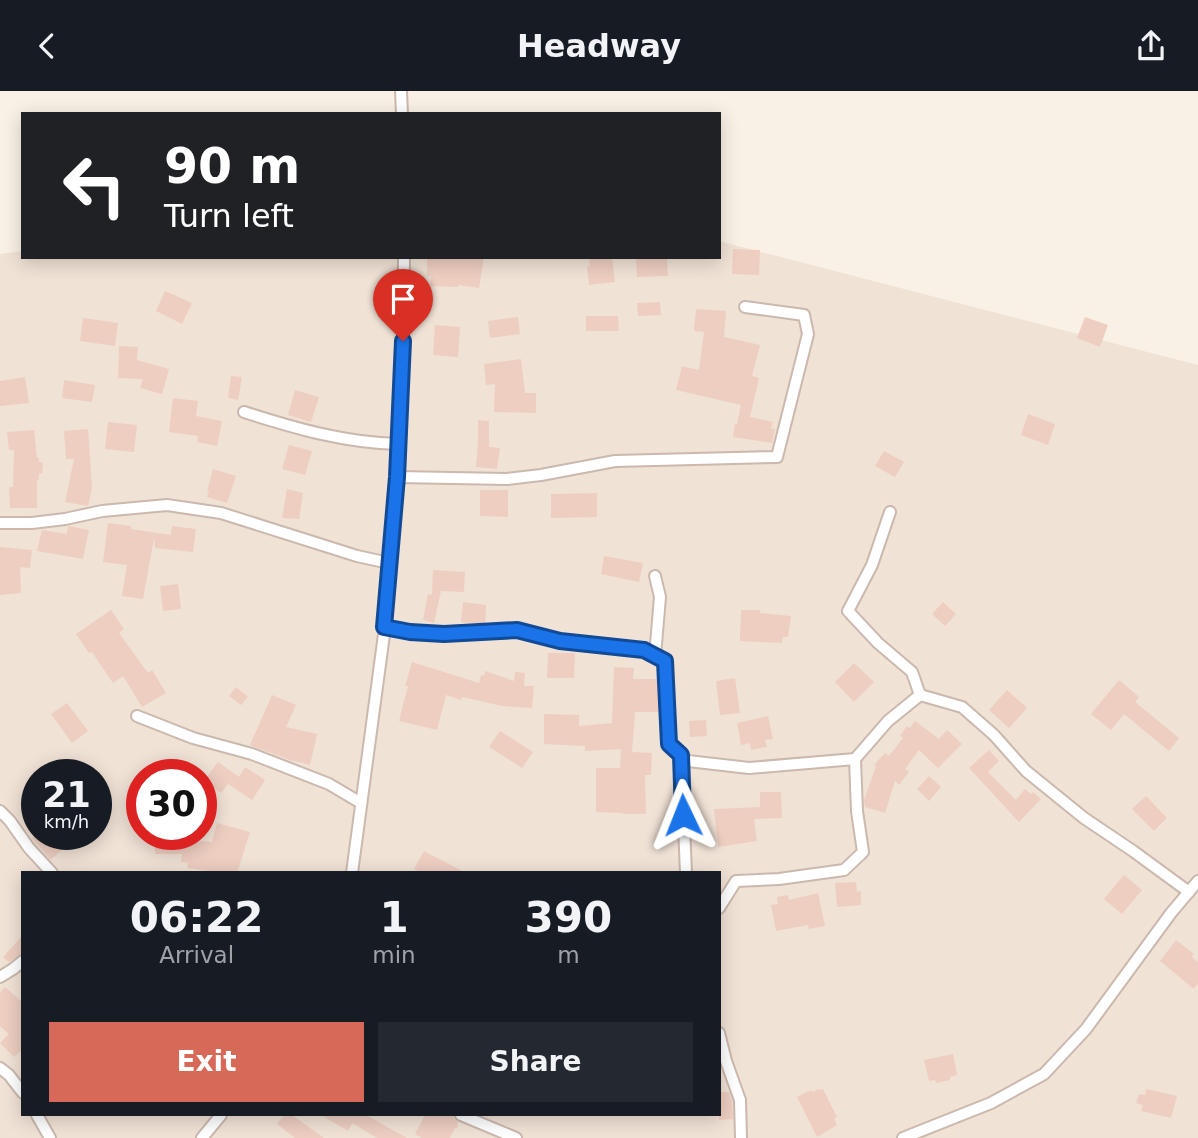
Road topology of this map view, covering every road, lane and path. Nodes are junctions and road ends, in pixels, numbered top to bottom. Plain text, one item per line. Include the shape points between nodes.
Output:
1 (401, 91) edge
2 (402, 112) edge
3 (404, 259) edge
4 (745, 307) dead end
5 (244, 412) dead end
6 (399, 444) junction
7 (397, 477) junction
8 (890, 512) dead end
9 (0, 523) edge
10 (389, 563) junction
11 (655, 576) dead end
12 (384, 627) junction
13 (655, 656) junction
14 (919, 695) junction
15 (137, 716) dead end
16 (681, 755) junction
17 (855, 759) junction
18 (362, 803) junction
19 (0, 811) edge
20 (49, 871) edge
21 (352, 871) edge
22 (686, 871) edge
23 (1198, 881) edge
24 (1189, 892) junction
25 (721, 905) edge
26 (21, 963) edge
27 (0, 977) edge
28 (721, 1041) edge
29 (0, 1068) edge
30 (21, 1090) edge
31 (38, 1116) edge
32 (220, 1116) edge
33 (463, 1116) edge
34 (50, 1138) edge
35 (202, 1138) edge
36 (516, 1138) edge
37 (741, 1138) edge
38 (903, 1138) edge

1 - 2 street
3 - 6 street
4 - 7 street via 804,315 806,324 808,334 777,457 615,461 507,479
5 - 6 street via 299,430
6 - 7 street
7 - 10 street
8 - 14 street via 872,565 848,611 912,672
9 - 10 street via 166,505 222,513
10 - 12 street
11 - 13 street via 660,597
12 - 13 street via 444,634 517,630 560,641 644,650
12 - 18 street
13 - 16 street via 665,661 669,744
14 - 17 street via 888,721
14 - 24 street via 962,707 1026,771
15 - 18 street via 265,759 329,784
16 - 17 street via 688,761 749,768
16 - 22 street
17 - 25 street via 863,852 844,870 736,881
18 - 21 street
19 - 20 street
23 - 24 street
24 - 38 street via 1086,1029 1044,1074 991,1103
26 - 27 street
28 - 37 street via 740,1100
29 - 30 street
31 - 34 street
32 - 35 street
33 - 36 street

